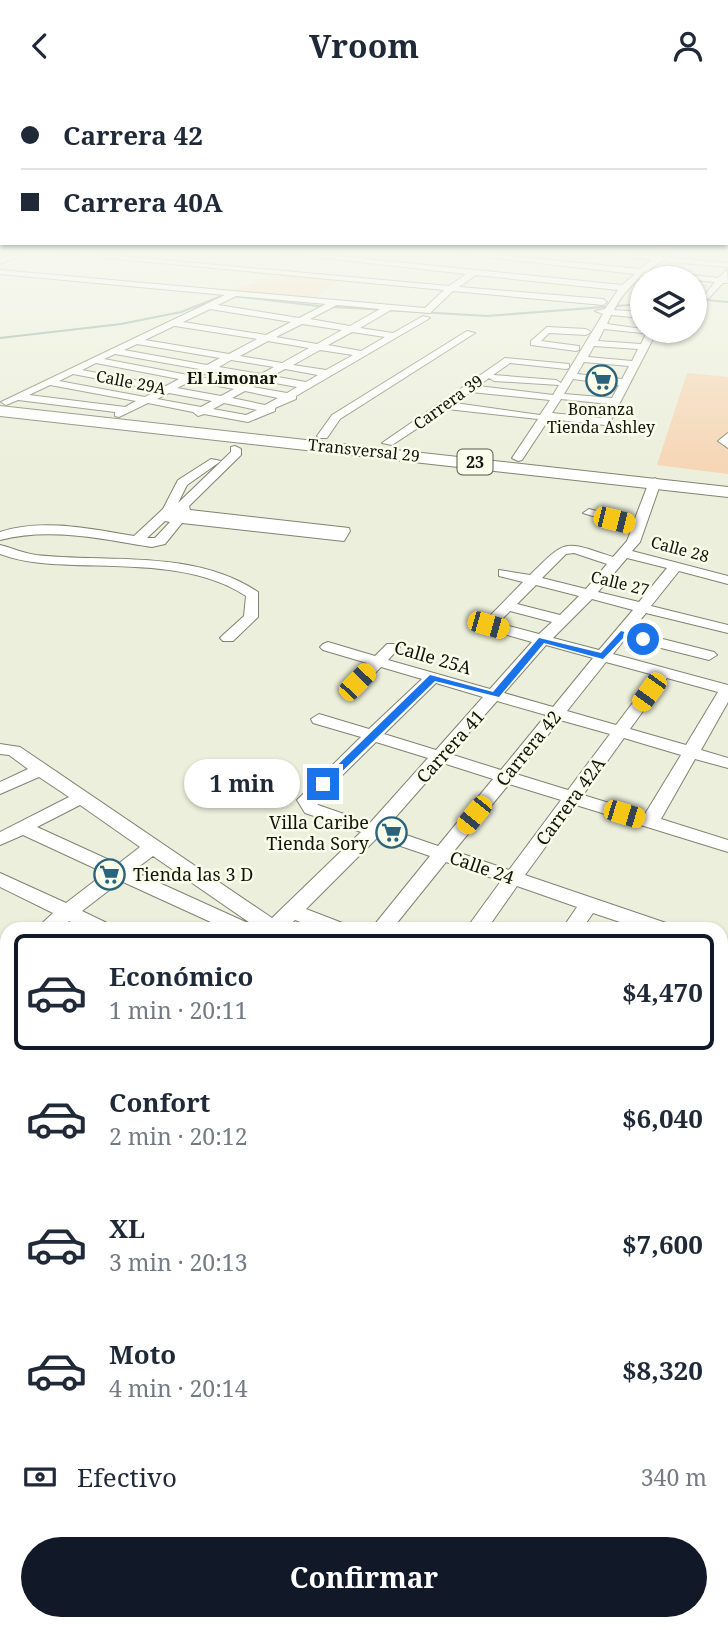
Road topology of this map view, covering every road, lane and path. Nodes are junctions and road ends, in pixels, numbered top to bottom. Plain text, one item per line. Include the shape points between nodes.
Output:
1 (174, 323) joint
2 (247, 323) edge
3 (298, 323) edge
4 (314, 323) edge
5 (359, 323) edge
6 (394, 323) edge
7 (415, 323) edge
8 (584, 323) edge
9 (597, 323) edge
10 (607, 323) edge
11 (607, 323) edge
12 (411, 326) junction
13 (350, 328) junction
14 (285, 329) junction
15 (630, 331) edge
16 (630, 331) edge
17 (155, 332) junction
18 (470, 333) dead end
19 (169, 334) dead end
20 (395, 335) junction
21 (334, 337) junction
22 (268, 338) junction
23 (136, 341) junction
24 (643, 343) edge
25 (236, 345) dead end
26 (380, 345) junction
27 (318, 346) junction
28 (249, 347) junction
29 (262, 349) dead end
30 (115, 351) junction
31 (581, 351) junction
32 (288, 354) dead end
33 (364, 354) junction
34 (300, 356) junction
35 (230, 357) junction
36 (94, 360) junction
37 (637, 361) junction
38 (347, 364) junction
39 (282, 366) junction
40 (210, 367) junction
41 (72, 371) junction
42 (487, 374) junction
43 (330, 375) junction
44 (263, 377) junction
45 (189, 378) junction
46 (628, 379) junction
47 (49, 382) junction
48 (310, 386) junction
49 (243, 388) junction
50 (557, 388) junction
51 (167, 389) junction
52 (462, 391) junction
53 (292, 397) junction
54 (618, 398) junction
55 (222, 400) junction
56 (144, 401) junction
57 (6, 403) edge
58 (443, 405) junction
59 (271, 409) junction
60 (122, 412) junction
61 (192, 416) junction
62 (244, 435) junction
63 (323, 436) junction
64 (728, 436) edge
65 (388, 443) junction
66 (728, 445) edge
67 (514, 457) junction
68 (728, 481) edge
69 (655, 482) junction
70 (728, 492) edge
71 (589, 513) dead end
72 (165, 514) junction
73 (182, 516) junction
74 (258, 525) junction
75 (639, 526) junction
76 (0, 536) edge
77 (137, 541) junction
78 (0, 549) edge
79 (620, 557) junction
80 (676, 566) junction
81 (504, 573) dead end
82 (534, 580) junction
83 (728, 580) edge
84 (589, 594) junction
85 (509, 606) junction
86 (643, 607) junction
87 (563, 620) junction
88 (728, 629) edge
89 (621, 633) junction
90 (228, 638) dead end
91 (542, 640) junction
92 (328, 647) dead end
93 (391, 647) dead end
94 (709, 655) junction
95 (603, 656) junction
96 (377, 661) junction
97 (663, 673) junction
98 (433, 677) junction
99 (690, 680) junction
100 (357, 682) dead end
101 (728, 690) edge
102 (495, 695) junction
103 (556, 713) junction
104 (318, 719) dead end
105 (620, 731) junction
106 (374, 736) junction
107 (0, 750) edge
108 (692, 752) junction
109 (440, 757) junction
110 (728, 763) edge
111 (39, 771) junction
112 (505, 777) junction
113 (0, 789) edge
114 (572, 797) junction
115 (80, 799) junction
116 (650, 821) junction
117 (23, 828) junction
118 (374, 830) junction
119 (0, 839) edge
120 (728, 846) edge
121 (152, 847) junction
122 (442, 854) junction
123 (118, 871) junction
124 (513, 878) junction
125 (0, 879) edge
126 (589, 904) junction
127 (292, 911) junction
128 (67, 912) junction
129 (55, 922) edge
130 (88, 922) edge
131 (228, 922) edge
132 (263, 922) edge
133 (280, 922) edge
134 (320, 922) edge
135 (387, 922) edge
136 (481, 922) edge
137 (577, 922) edge
138 (642, 922) edge

1 - 17 street
1 - 22 street
2 - 14 street
3 - 14 street
4 - 13 street
5 - 13 street
6 - 12 street
7 - 12 street
8 - 31 street via 547,330 537,339
9 - 31 street
10 - 15 street
11 - 16 street
12 - 20 street
13 - 20 street
13 - 21 street
14 - 21 street
14 - 22 street
17 - 19 street
17 - 23 street
18 - 63 street via 336,417
20 - 26 street
21 - 26 street
21 - 27 street
22 - 27 street
22 - 28 street
23 - 30 street
23 - 35 street
24 - 37 street
25 - 28 street
26 - 33 street
27 - 33 street
27 - 34 street
28 - 29 street
28 - 35 street
30 - 36 street
30 - 40 street
31 - 37 street
31 - 50 street
32 - 34 street
33 - 38 street
34 - 38 street
34 - 39 street
35 - 39 street
35 - 40 street
36 - 41 street
36 - 45 street
37 - 46 street
38 - 43 street
39 - 43 street
39 - 44 street
40 - 44 street
40 - 45 street
41 - 47 street
41 - 51 street
42 - 50 street
42 - 50 street, Carrera 39 via 512,358
42 - 52 street, Carrera 39
43 - 48 street
44 - 48 street
44 - 49 street
45 - 49 street
45 - 51 street
46 - 50 street
46 - 54 street
47 - 56 street, Calle 29A
47 - 57 street
48 - 53 street
49 - 53 street
49 - 55 street
50 - 52 street
50 - 54 street
50 - 54 street via 604,422
50 - 58 street
50 - 67 street
51 - 55 street
51 - 56 street
52 - 58 street, Carrera 39
53 - 59 street
55 - 59 street
55 - 61 street
56 - 60 street
56 - 61 street, Calle 29A
57 - 60 highway, Transversal 29 / 23
57 - 62 highway, Transversal 29 / 23
58 - 65 street, Carrera 39
59 - 62 street
60 - 61 highway, Transversal 29 / 23
61 - 62 street, Calle 29A
61 - 63 highway, Transversal 29 / 23
62 - 69 highway, Transversal 29 / 23
62 - 72 street via 212,465 182,483
62 - 73 street via 237,453 183,505
63 - 65 highway, Transversal 29 / 23
64 - 66 street via 724,439
65 - 67 highway, Transversal 29 / 23
67 - 68 highway, Transversal 29 / 23
69 - 70 highway, Transversal 29 / 23
69 - 75 street, Carrera 41
71 - 75 street
72 - 73 street
72 - 77 street
73 - 74 street
73 - 77 street via 160,541
74 - 74 street via 339,538 344,531
75 - 79 street, Carrera 41
76 - 77 street via 39,528
78 - 90 street via 33,557 211,574 235,582 253,596 253,606 251,617
79 - 80 street, Calle 28
79 - 82 street, Calle 28 via 562,551
79 - 84 street, Carrera 41
80 - 83 street, Calle 28
80 - 86 street, Carrera 42
81 - 82 street, Calle 27
82 - 84 street, Calle 27
82 - 85 street
84 - 86 street, Calle 27
84 - 87 street, Carrera 41
85 - 87 street
85 - 91 street via 488,625
86 - 88 street, Calle 27
86 - 89 street, Carrera 42
87 - 91 street, Carrera 41
88 - 94 street
89 - 94 street
89 - 95 street, Carrera 42
91 - 95 street
91 - 102 street, Carrera 41
92 - 96 street, Calle 25A
93 - 96 street
94 - 99 street
95 - 97 street
95 - 103 street, Carrera 42
96 - 98 street, Calle 25A
96 - 100 street
97 - 99 street
97 - 105 street, Carrera 42A
98 - 102 street, Calle 25A
98 - 106 street
99 - 101 street
101 - 108 street
102 - 103 street, Calle 25A
102 - 109 street, Carrera 41
103 - 105 street, Calle 25A
103 - 112 street, Carrera 42
104 - 106 street
105 - 108 street, Calle 25A
105 - 114 street, Carrera 42A
106 - 109 street
106 - 118 street, Calle 24 via 306,800 311,809
107 - 111 street via 14,751
108 - 110 street, Calle 25A
108 - 116 street
109 - 112 street
109 - 118 street, Carrera 41
111 - 113 street
111 - 115 street
112 - 114 street
112 - 122 street, Carrera 42
114 - 116 street
114 - 124 street, Carrera 42A
115 - 117 street
115 - 121 street
116 - 120 street
117 - 119 street
117 - 123 street
118 - 122 street, Calle 24
118 - 127 street, Carrera 41
121 - 123 street
121 - 132 street
122 - 124 street, Calle 24
122 - 135 street, Carrera 42
123 - 128 street
123 - 131 street
124 - 126 street, Calle 24
124 - 136 street, Carrera 42A
125 - 128 street
126 - 137 street
126 - 138 street, Calle 24
127 - 133 street, Carrera 41
127 - 134 street
128 - 129 street
128 - 130 street

